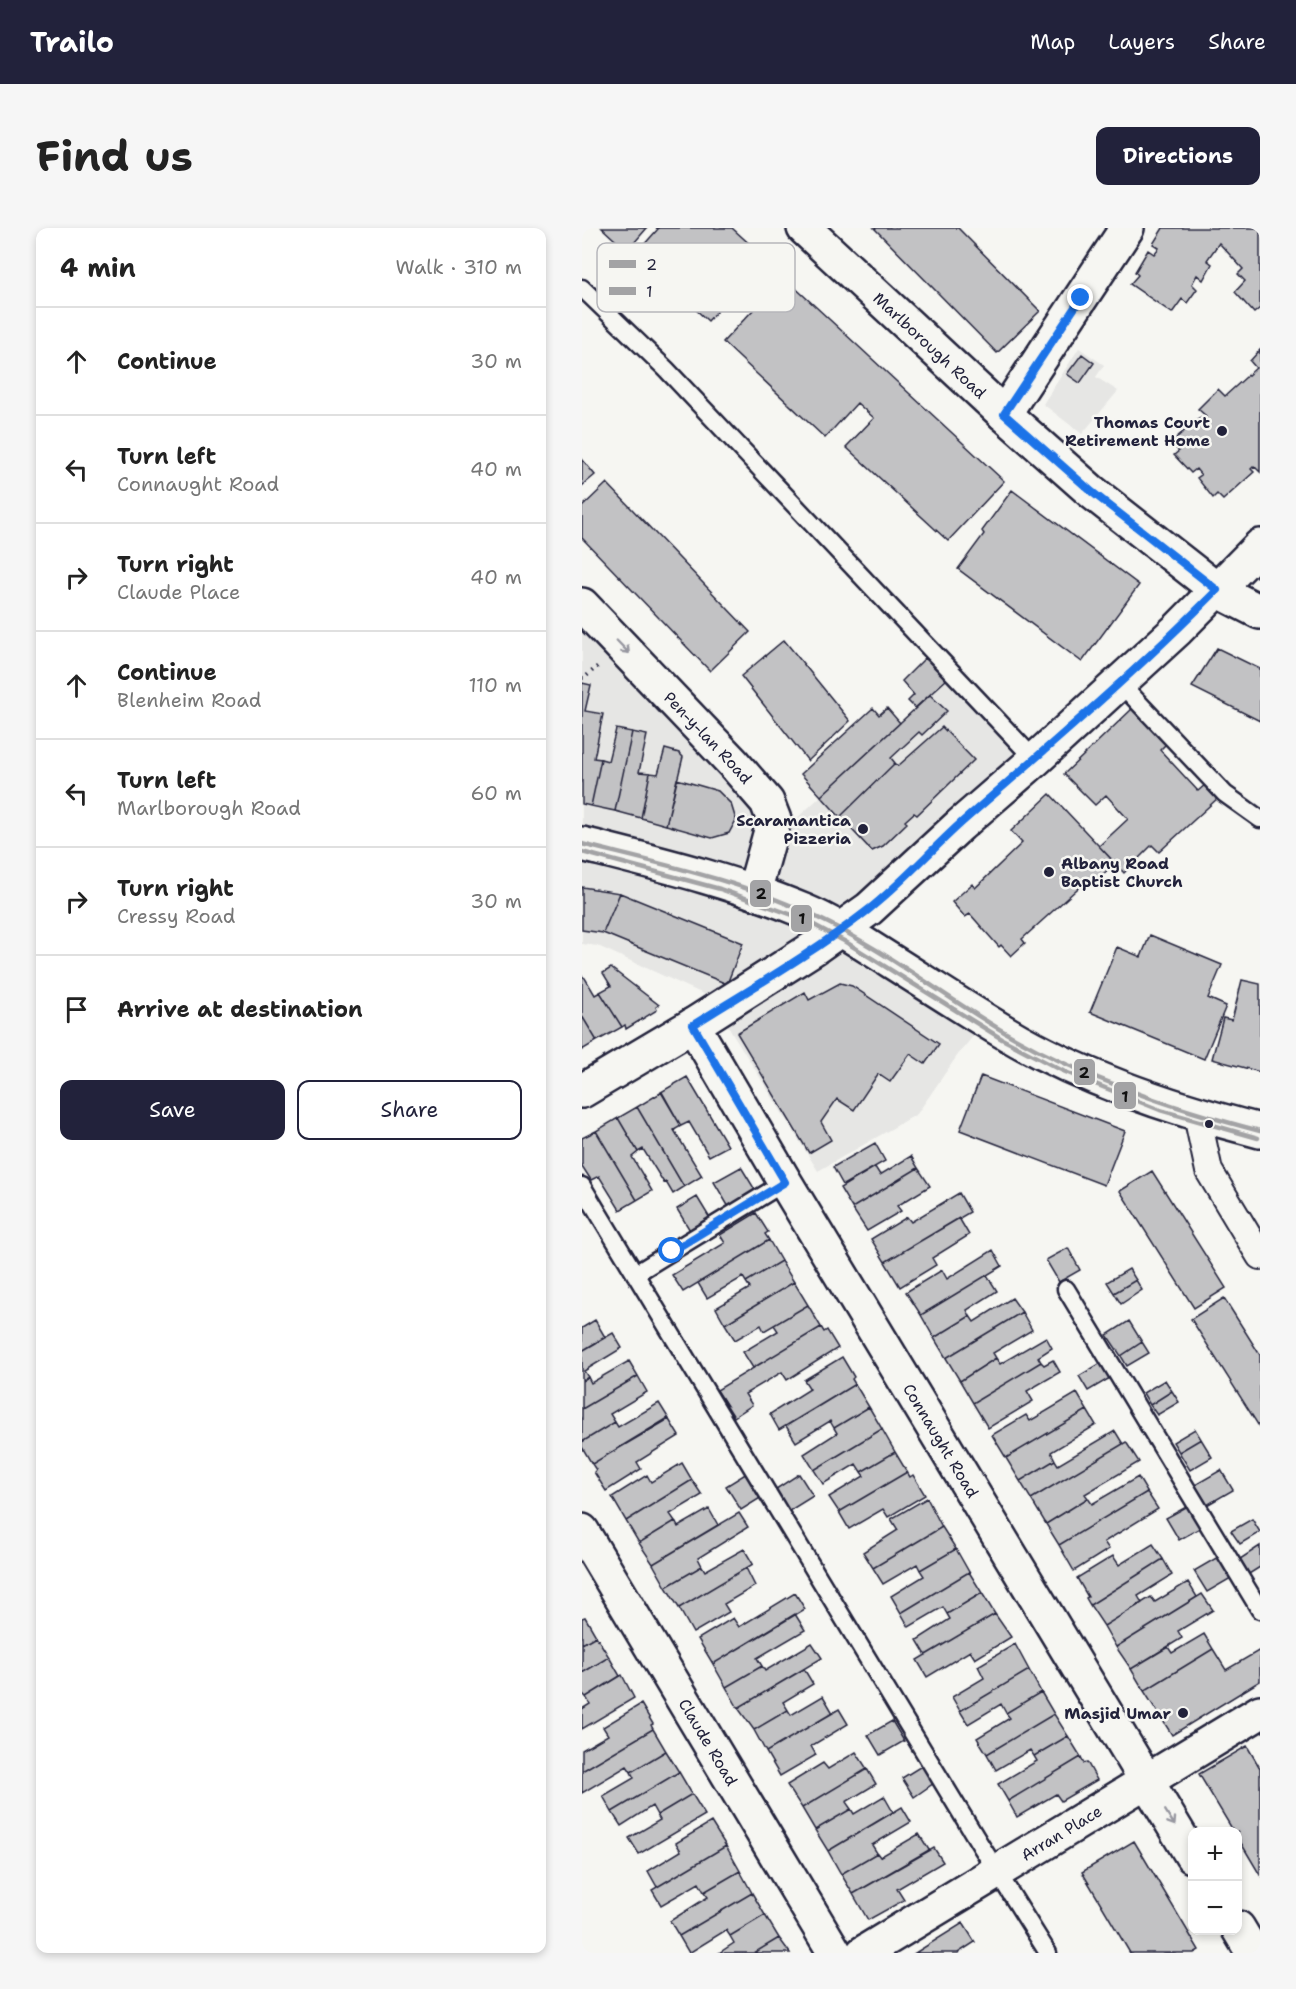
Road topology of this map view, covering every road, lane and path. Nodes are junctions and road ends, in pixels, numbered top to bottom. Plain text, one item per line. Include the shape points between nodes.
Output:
1 (804, 228) edge
2 (1127, 228) edge
3 (582, 288) edge
4 (597, 302) edge
5 (607, 312) edge
6 (1004, 414) junction
7 (1260, 546) edge
8 (1217, 590) junction
9 (582, 605) edge
10 (1260, 612) edge
11 (596, 669) dead end
12 (582, 678) edge
13 (1120, 683) junction
14 (1035, 760) junction
15 (1260, 819) edge
16 (582, 844) edge
17 (754, 892) junction
18 (842, 930) junction
19 (693, 1025) junction
20 (582, 1091) edge
21 (1197, 1115) junction
22 (1260, 1131) edge
23 (785, 1182) junction
24 (582, 1186) edge
25 (1260, 1256) edge
26 (635, 1274) junction
27 (1066, 1289) dead end
28 (582, 1531) edge
29 (1260, 1610) edge
30 (1260, 1712) edge
31 (1146, 1781) junction
32 (1188, 1849) edge
33 (997, 1872) junction
34 (1242, 1935) edge
35 (835, 1953) edge
36 (863, 1953) edge
37 (1048, 1953) edge
38 (1253, 1953) edge

1 - 6 street, Marlborough Road
2 - 6 street
3 - 4 lane
5 - 14 lane via 666,369
6 - 8 street, Marlborough Road via 1092,492
7 - 8 street
8 - 10 street, Marlborough Road
8 - 13 street
9 -> 17 street, Pen-y-lan Road via 767,802 774,820
11 - 12 path
13 - 14 street
13 - 15 lane via 1225,794
14 - 18 street
16 - 17 street
17 - 18 street
18 - 19 street
18 - 21 street via 1007,1034 1081,1071
19 - 20 street
19 - 23 street, Connaught Road
21 - 22 street
21 - 25 street via 1209,1171
23 - 26 lane
23 - 31 street, Connaught Road
24 - 26 lane
26 - 33 lane
27 - 29 lane
28 - 35 street, Claude Road
30 - 31 street, Arran Place
31 -> 32 street, Connaught Road
31 - 33 street, Arran Place
33 - 36 street, Arran Place
33 - 37 lane
34 - 38 street

